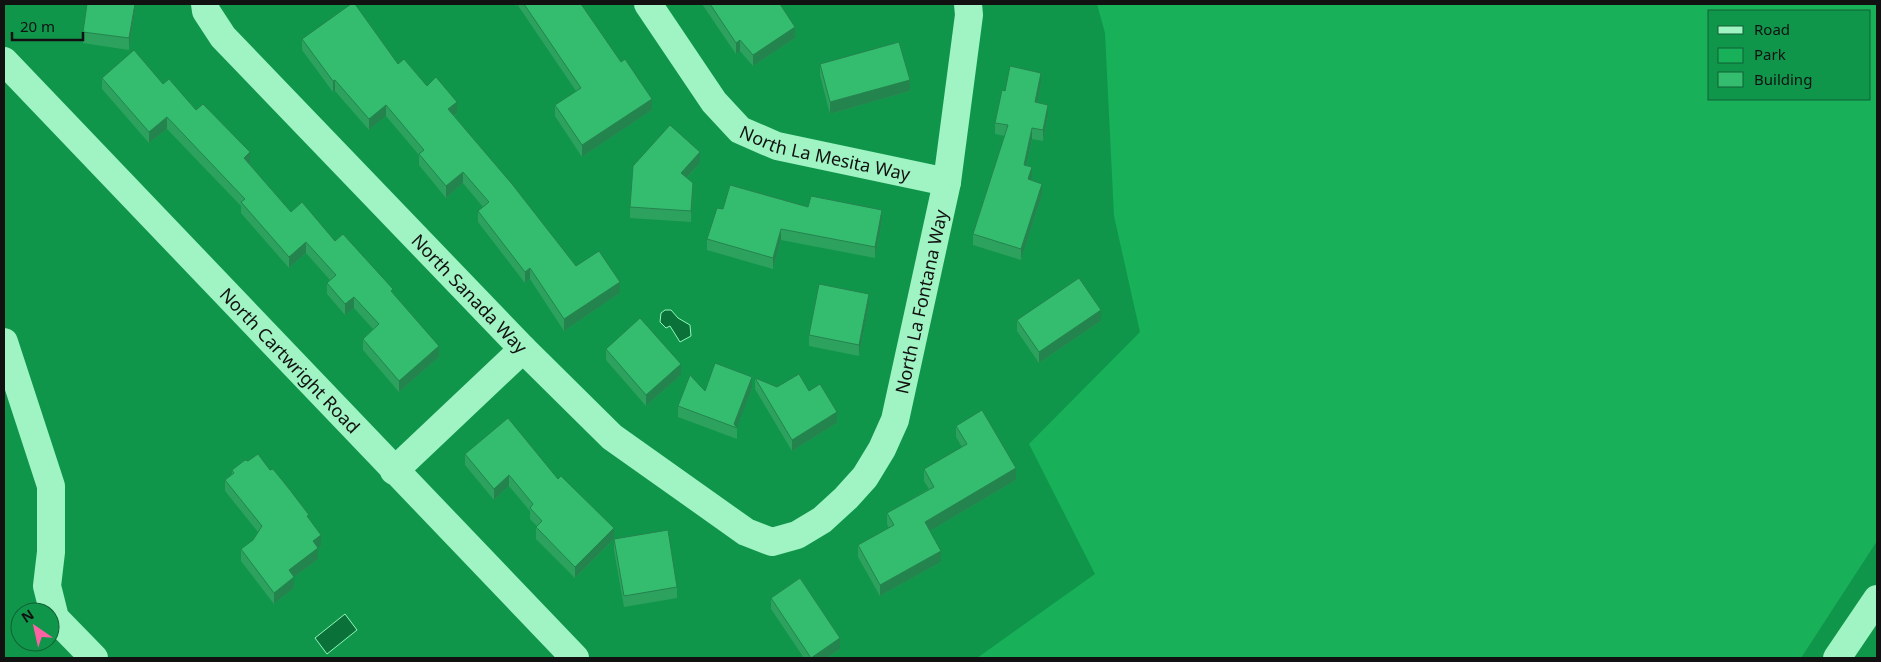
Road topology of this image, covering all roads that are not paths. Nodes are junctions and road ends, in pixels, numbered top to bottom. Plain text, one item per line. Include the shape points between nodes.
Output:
1 (205, 4) edge
2 (648, 4) edge
3 (968, 4) edge
4 (4, 61) edge
5 (947, 182) junction
6 (4, 342) edge
7 (522, 349) junction
8 (394, 471) junction
9 (772, 542) joint
10 (1877, 599) edge
11 (94, 658) edge
12 (575, 658) edge
13 (1837, 658) edge

1 - 7 street, North Sanada Way via 223,37
2 - 5 street, North La Mesita Way via 714,102 740,130 777,146
3 - 5 street, North La Fontana Way
4 - 8 street, North Cartwright Road
5 - 9 street, North La Fontana Way via 895,420 882,449 866,477 822,520 797,535
6 - 11 street via 51,486 51,552 47,586 54,618
7 - 8 street
7 - 9 street, North Sanada Way via 612,437 746,532
8 - 12 street, North Cartwright Road
10 - 13 street

